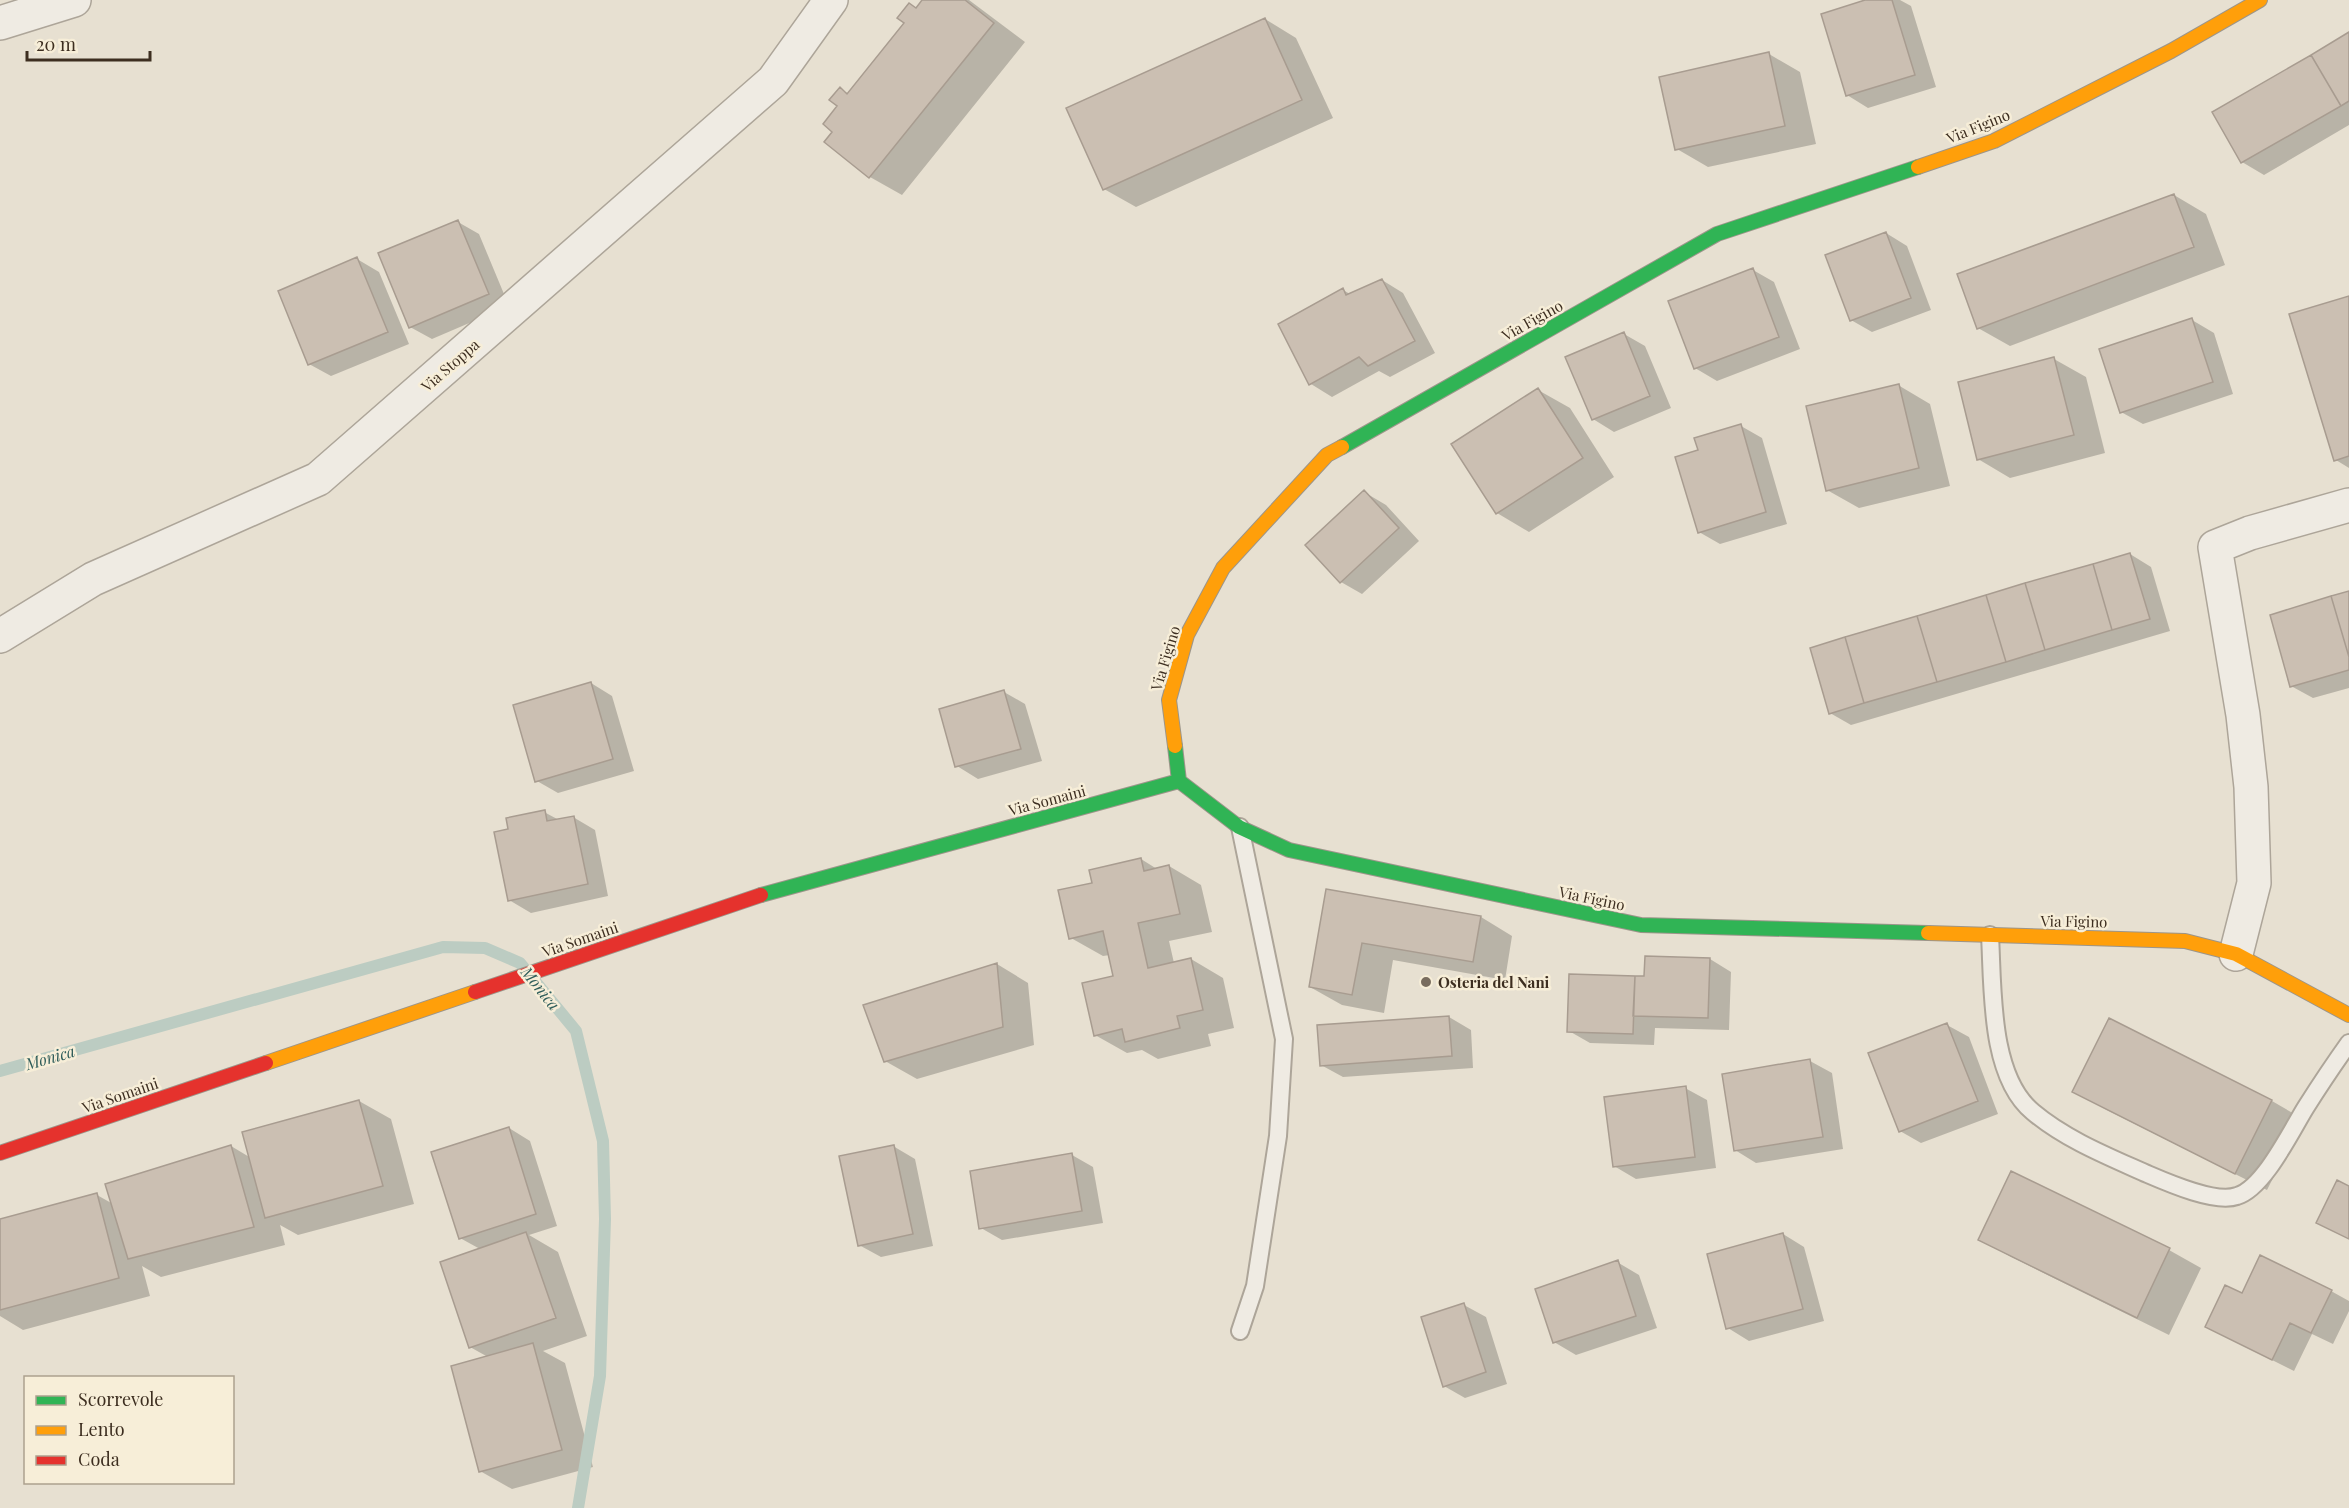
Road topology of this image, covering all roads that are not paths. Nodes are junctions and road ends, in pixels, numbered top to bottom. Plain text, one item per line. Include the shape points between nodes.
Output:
1 (74, 0) edge
2 (831, 0) edge
3 (2260, 0) edge
4 (0, 24) edge
5 (2349, 504) edge
6 (0, 636) edge
7 (1179, 781) junction
8 (1239, 826) junction
9 (1990, 935) junction
10 (2236, 954) junction
11 (2349, 1015) edge
12 (2349, 1043) edge
13 (0, 1153) edge
14 (1240, 1331) dead end

1 - 4 street
2 - 6 street, Via Stoppa via 773,81 318,479 93,579
3 - 7 street, Via Figino via 2172,51 1994,141 1717,234 1327,455 1223,568 1187,635 1169,700
5 - 10 street via 2250,533 2215,548 2251,787 2254,884
7 - 8 street, Via Figino
7 - 13 street, Via Somaini via 760,895
8 - 9 street, Via Figino via 1288,850 1641,925
8 - 14 lane via 1284,1039 1278,1136 1255,1286
9 - 10 street, Via Figino via 2185,941
9 - 12 lane via 1998,1046 2010,1081 2032,1112 2077,1141 2169,1183 2217,1197 2236,1197 2252,1187 2272,1164
10 - 11 street, Via Figino

